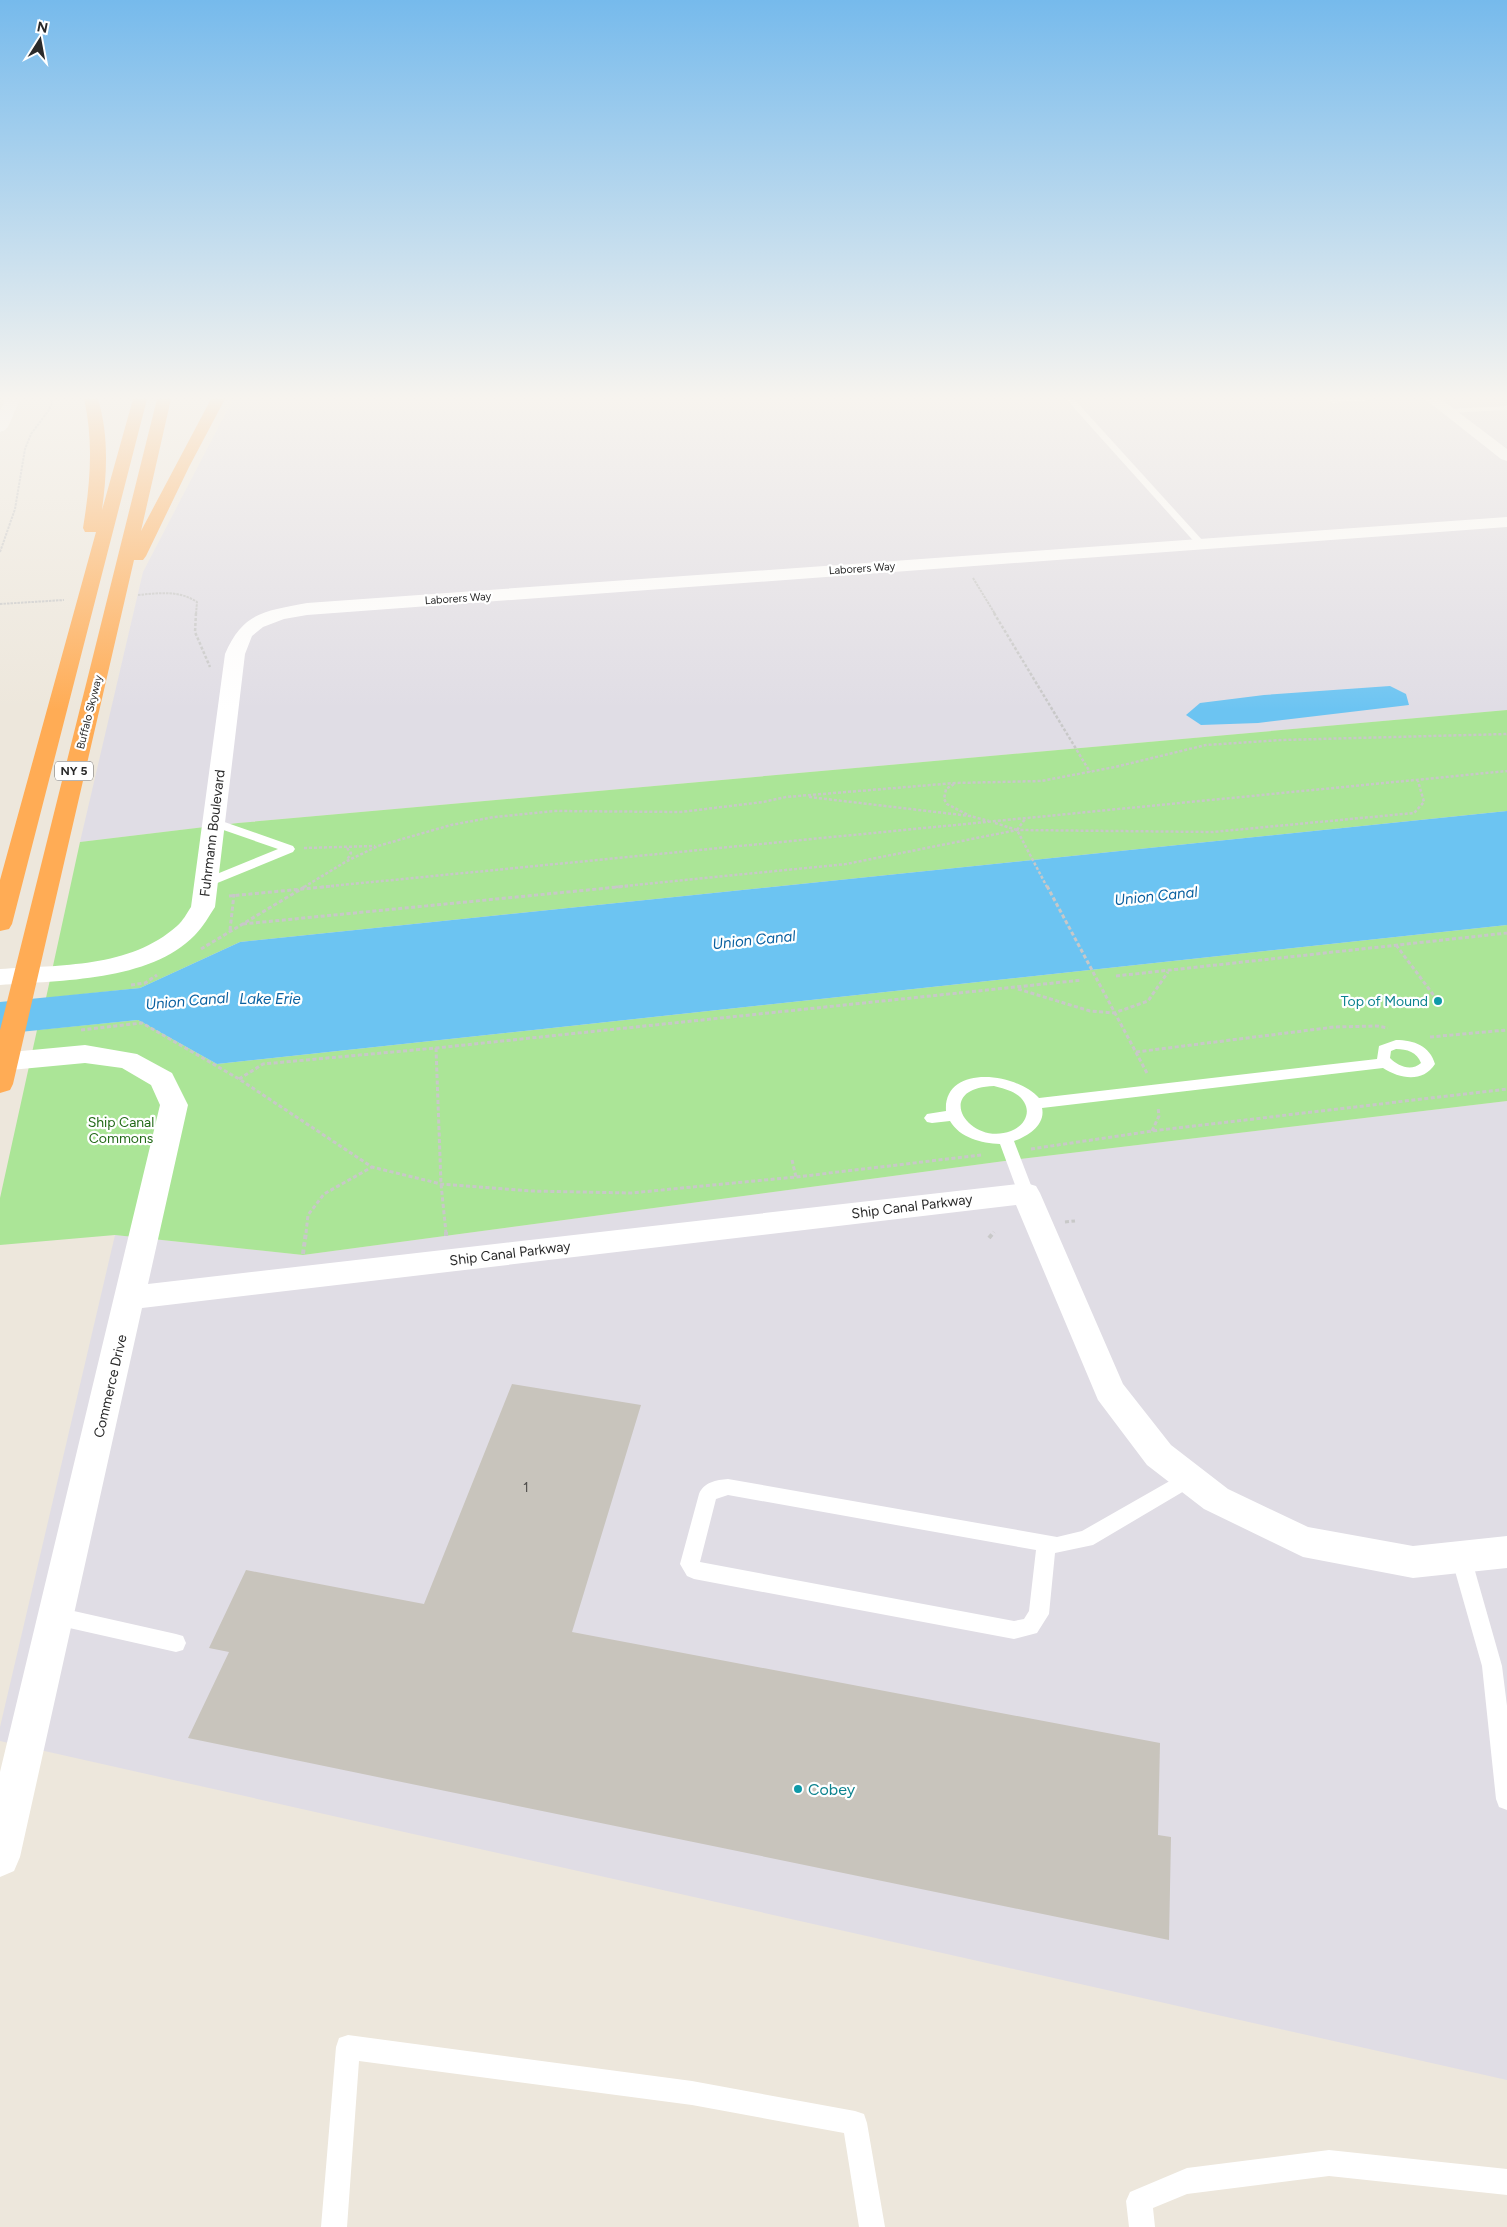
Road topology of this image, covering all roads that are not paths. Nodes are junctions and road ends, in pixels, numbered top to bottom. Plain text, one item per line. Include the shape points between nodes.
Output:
1 (95, 503) edge
2 (112, 503) edge
3 (139, 503) edge
4 (163, 503) edge
5 (1164, 503) edge
6 (1507, 522) edge
7 (1201, 544) junction
8 (120, 580) junction
9 (91, 582) junction
10 (235, 654) joint
11 (213, 822) junction
12 (206, 883) junction
13 (0, 924) edge
14 (0, 977) edge
15 (0, 1062) edge
16 (1386, 1063) dead end
17 (0, 1084) edge
18 (1034, 1104) junction
19 (954, 1115) junction
20 (932, 1118) dead end
21 (1008, 1145) junction
22 (1026, 1192) junction
23 (130, 1298) junction
24 (1189, 1478) junction
25 (1046, 1543) junction
26 (1507, 1552) edge
27 (1460, 1557) junction
28 (56, 1616) junction
29 (176, 1643) dead end
30 (1507, 1799) edge
31 (0, 1857) edge
32 (1507, 2182) edge
33 (334, 2227) edge
34 (872, 2227) edge
35 (1142, 2227) edge

1 - 9 highway via 89,538
2 - 9 highway, NY 5
3 - 8 highway, Buffalo Skyway / NY 5
4 - 8 highway via 138,554
5 - 7 lane
6 - 7 street, Laborers Way
7 - 10 street, Laborers Way via 307,609 250,627
8 - 17 highway, Buffalo Skyway / NY 5
9 - 13 highway, NY 5 via 76,608
10 - 11 street, Fuhrmann Boulevard
11 - 12 street, Fuhrmann Boulevard
11 - 12 lane via 290,848
12 - 14 street, Fuhrmann Boulevard via 203,907 191,927 141,959 112,967
15 - 23 street, Commerce Drive via 86,1054 128,1060 162,1079 174,1105
16 - 18 lane
18 - 19 lane via 1020,1089 995,1081 982,1082 970,1084 954,1097
18 - 21 lane via 1034,1122
19 - 20 lane
19 - 21 lane via 959,1123 979,1135
21 - 22 lane
22 - 23 street, Ship Canal Parkway
22 - 24 street via 1110,1391 1159,1455
23 - 28 street, Commerce Drive
24 - 25 lane via 1086,1540 1057,1545
24 - 27 street via 1216,1499 1302,1542 1412,1562
25 - 25 lane via 728,1487 717,1488 708,1494 690,1564 694,1570 1014,1630 1030,1627 1039,1614
26 - 27 street
27 - 30 lane via 1492,1666
28 - 29 lane
28 - 31 street, Commerce Drive
32 - 35 lane via 1329,2163 1187,2180 1139,2201
33 - 34 lane via 348,2047 692,2093 855,2123

